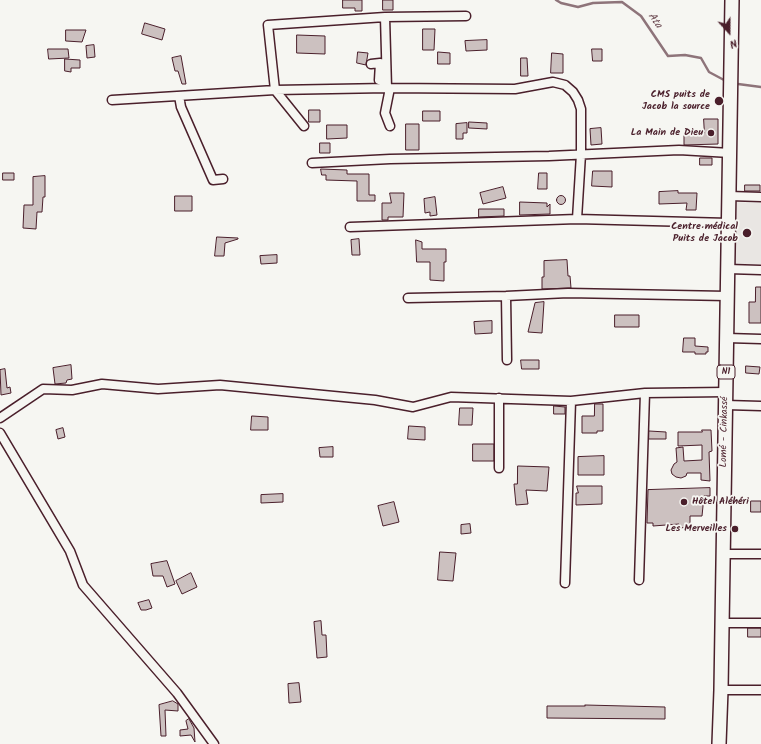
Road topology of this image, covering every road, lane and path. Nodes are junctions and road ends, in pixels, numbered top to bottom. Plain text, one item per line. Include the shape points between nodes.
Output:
1 (732, 0) edge
2 (466, 16) dead end
3 (385, 17) junction
4 (371, 64) dead end
5 (388, 86) junction
6 (275, 90) junction
7 (179, 96) junction
8 (112, 100) dead end
9 (304, 126) dead end
10 (390, 126) dead end
11 (730, 153) junction
12 (581, 154) junction
13 (312, 163) dead end
14 (223, 179) dead end
15 (729, 196) junction
16 (761, 197) edge
17 (577, 219) junction
18 (729, 223) junction
19 (350, 227) dead end
20 (728, 269) junction
21 (761, 270) edge
22 (506, 296) junction
23 (727, 296) junction
24 (408, 298) dead end
25 (727, 338) junction
26 (761, 339) edge
27 (507, 360) dead end
28 (645, 393) junction
29 (499, 398) junction
30 (726, 398) junction
31 (571, 401) junction
32 (761, 406) edge
33 (0, 418) edge
34 (0, 433) edge
35 (499, 468) dead end
36 (723, 554) junction
37 (761, 554) edge
38 (639, 580) dead end
39 (565, 583) dead end
40 (722, 623) junction
41 (761, 623) edge
42 (721, 690) junction
43 (761, 690) edge
44 (214, 744) edge
45 (719, 744) edge

1 - 11 highway, Lomé - Cinkassé / N1
2 - 3 street
3 - 5 street
3 - 6 street via 268,25
4 - 5 street via 380,63 379,80
5 - 6 street
5 - 10 street via 385,113
5 - 12 street via 515,89 553,82 565,85 573,92 581,109
6 - 7 street
6 - 9 street
7 - 8 street
7 - 14 street via 181,107 213,180
11 - 12 street via 679,150
11 - 15 highway, Lomé - Cinkassé / N1
12 - 13 street
12 - 17 street
15 - 16 street
15 - 18 highway, Lomé - Cinkassé / N1
17 - 18 street
17 - 19 street
18 - 20 highway, Lomé - Cinkassé / N1
20 - 21 street
20 - 23 highway, Lomé - Cinkassé / N1
22 - 23 street via 568,293
22 - 24 street
22 - 27 street
23 - 25 highway, Lomé - Cinkassé / N1
25 - 26 street
25 - 30 highway, Lomé - Cinkassé / N1
28 - 30 street
28 - 31 street
28 - 38 street
29 - 31 street
29 - 33 street via 451,397 413,407 375,400 220,385 158,389 102,384 72,390 43,389
29 - 35 street
30 - 32 street
30 - 36 highway, Lomé - Cinkassé / N1
31 - 39 street
34 - 44 street via 70,551 83,585 177,693
36 - 37 street
36 - 40 highway, Lomé - Cinkassé / N1
40 - 41 street
40 - 42 highway, Lomé - Cinkassé / N1
42 - 43 street
42 - 45 highway, Lomé - Cinkassé / N1

